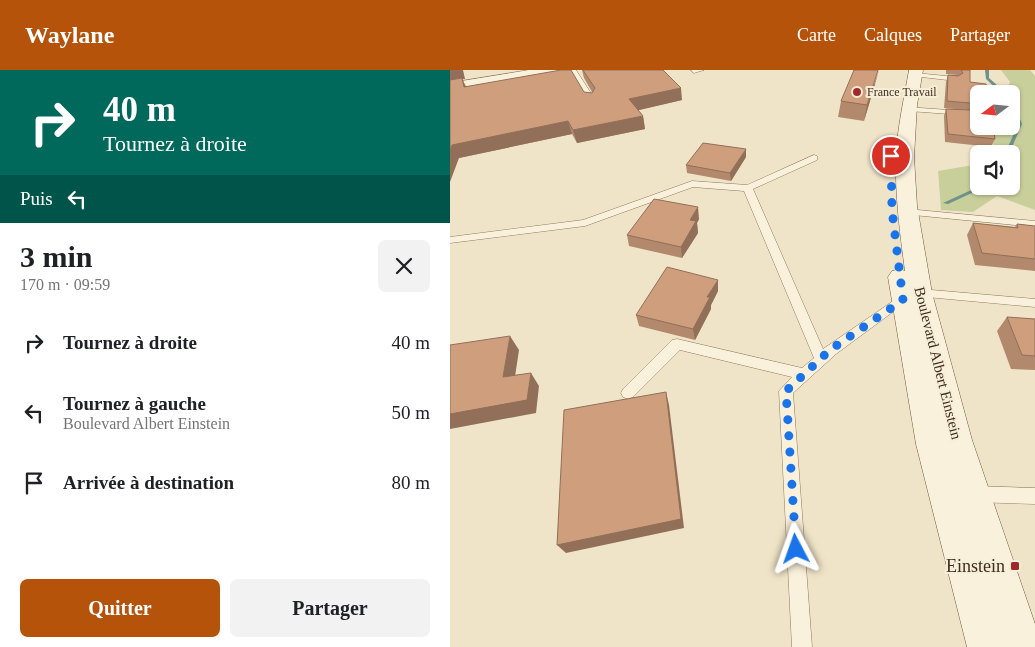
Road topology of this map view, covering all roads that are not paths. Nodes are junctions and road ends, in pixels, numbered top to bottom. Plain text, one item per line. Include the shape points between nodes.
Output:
1 (553, 70) edge
2 (572, 70) edge
3 (912, 72) edge
4 (956, 79) edge
5 (450, 87) edge
6 (592, 101) edge
7 (909, 109) junction
8 (967, 114) edge
9 (814, 158) dead end
10 (748, 188) junction
11 (907, 212) junction
12 (1035, 224) edge
13 (450, 240) edge
14 (911, 296) junction
15 (1035, 303) edge
16 (821, 359) junction
17 (805, 374) junction
18 (628, 393) dead end
19 (973, 494) junction
20 (1035, 496) edge
21 (802, 647) edge
22 (988, 647) edge
23 (1022, 647) edge

1 - 5 main road
2 - 6 lane
3 - 4 lane
3 - 7 main road, Boulevard Albert Einstein
3 - 14 main road, Boulevard Albert Einstein via 896,106 891,156 892,210
7 - 8 lane
7 - 11 main road, Boulevard Albert Einstein via 905,158
9 - 10 lane
10 - 13 lane via 692,184 585,224
10 - 16 lane
11 - 12 lane
11 - 14 main road, Boulevard Albert Einstein
14 - 15 lane
14 - 16 lane
14 - 19 main road, Boulevard Albert Einstein
14 - 22 main road, Boulevard Albert Einstein via 932,444
16 - 17 lane
17 - 18 lane via 677,344
17 - 21 lane via 786,391
19 - 20 lane
19 - 23 main road, Boulevard Albert Einstein

